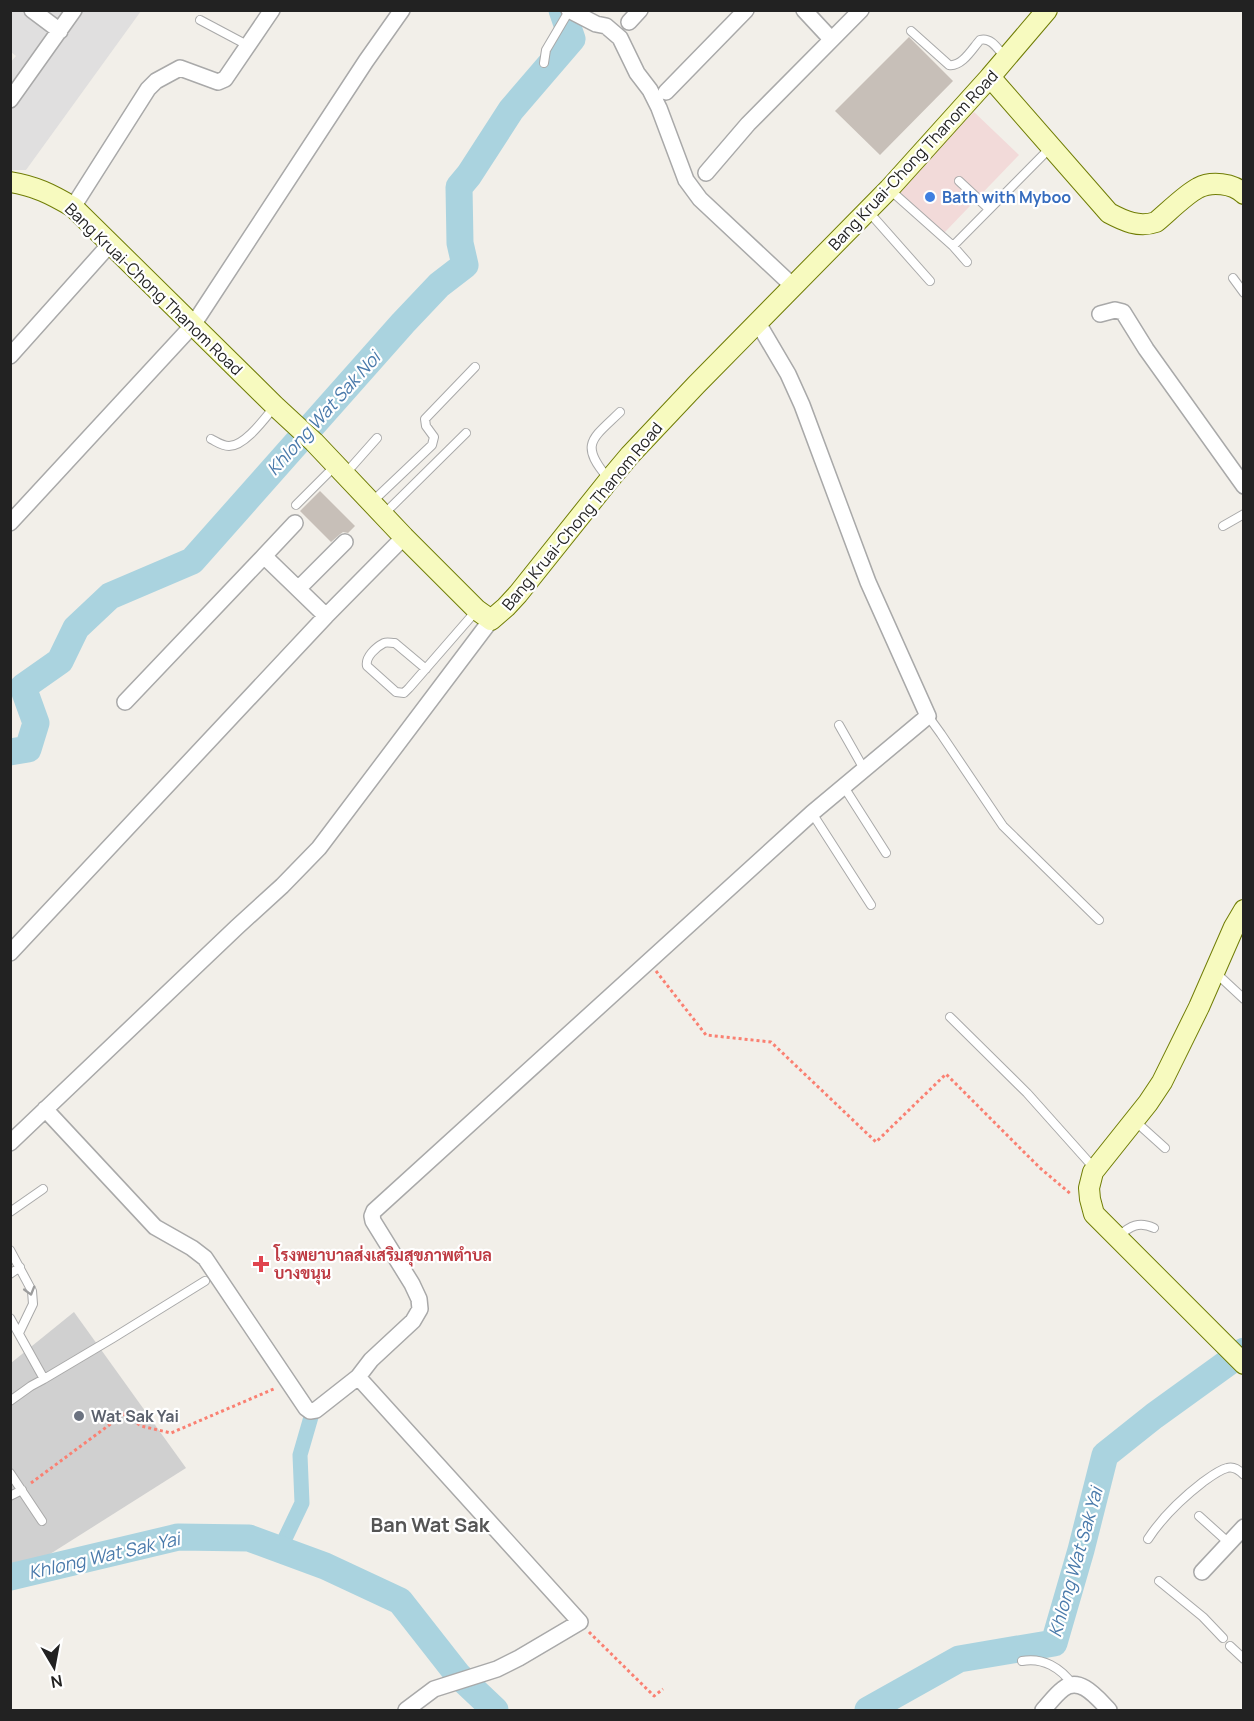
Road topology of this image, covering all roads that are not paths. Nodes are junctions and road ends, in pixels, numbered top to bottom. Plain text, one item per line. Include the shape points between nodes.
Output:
1 (32, 10) edge
2 (74, 10) edge
3 (272, 10) edge
4 (402, 10) edge
5 (640, 10) edge
6 (746, 10) edge
7 (804, 10) edge
8 (861, 10) edge
9 (1047, 10) edge
10 (569, 11) edge
11 (200, 20) dead end
12 (629, 22) dead end
13 (60, 31) junction
14 (911, 31) dead end
15 (831, 39) junction
16 (249, 46) junction
17 (1006, 58) junction
18 (544, 63) dead end
19 (990, 77) junction
20 (666, 92) dead end
21 (10, 100) edge
22 (1051, 147) junction
23 (706, 173) dead end
24 (959, 181) dead end
25 (10, 182) edge
26 (889, 189) junction
27 (1244, 194) edge
28 (73, 207) junction
29 (989, 209) junction
30 (868, 211) junction
31 (111, 243) junction
32 (953, 246) junction
33 (967, 262) dead end
34 (1233, 278) dead end
35 (930, 281) dead end
36 (794, 287) junction
37 (1244, 292) edge
38 (1100, 314) dead end
39 (758, 323) junction
40 (193, 325) junction
41 (10, 356) edge
42 (475, 368) dead end
43 (275, 406) junction
44 (620, 412) dead end
45 (466, 433) dead end
46 (377, 438) dead end
47 (211, 439) dead end
48 (340, 470) junction
49 (609, 480) junction
50 (1244, 486) edge
51 (296, 505) dead end
52 (378, 508) junction
53 (1244, 514) edge
54 (10, 523) edge
55 (296, 523) dead end
56 (1223, 526) dead end
57 (404, 537) junction
58 (345, 542) dead end
59 (264, 556) junction
60 (298, 589) junction
61 (484, 615) junction
62 (326, 616) junction
63 (426, 669) junction
64 (125, 702) dead end
65 (928, 716) junction
66 (839, 725) dead end
67 (864, 769) junction
68 (844, 787) junction
69 (812, 813) junction
70 (886, 853) dead end
71 (871, 905) dead end
72 (1244, 910) edge
73 (1099, 920) dead end
74 (10, 953) edge
75 (1215, 972) junction
76 (1244, 999) edge
77 (950, 1017) dead end
78 (45, 1109) junction
79 (1134, 1120) junction
80 (10, 1143) edge
81 (1165, 1149) dead end
82 (1095, 1169) junction
83 (43, 1189) dead end
84 (10, 1212) edge
85 (1154, 1228) dead end
86 (1118, 1237) junction
87 (10, 1250) edge
88 (20, 1267) junction
89 (10, 1274) edge
90 (205, 1281) dead end
91 (10, 1318) edge
92 (20, 1333) junction
93 (1244, 1364) edge
94 (358, 1377) junction
95 (44, 1379) junction
96 (10, 1401) edge
97 (10, 1473) edge
98 (1244, 1475) edge
99 (22, 1490) junction
100 (10, 1496) edge
101 (1199, 1516) dead end
102 (42, 1521) dead end
103 (1244, 1527) edge
104 (1148, 1539) dead end
105 (1229, 1543) junction
106 (1202, 1572) dead end
107 (1159, 1581) dead end
108 (1223, 1638) dead end
109 (1230, 1646) dead end
110 (1244, 1659) edge
111 (1022, 1661) dead end
112 (1073, 1685) junction
113 (406, 1710) edge
114 (1043, 1710) edge
115 (1109, 1710) edge

1 - 13 street
2 - 13 street
3 - 16 street
4 - 40 street
5 - 12 street
6 - 20 street
7 - 15 street
8 - 15 street
9 - 17 street, Bang Kruai-Chong Thanom Road
10 - 18 lane via 546,50
10 - 36 street via 606,26 620,38 659,108 692,190
11 - 16 lane
13 - 21 street
14 - 17 lane via 949,65 960,63 985,39
15 - 23 street
16 - 28 street via 225,79 218,82 180,68 156,81
17 - 19 street, Bang Kruai-Chong Thanom Road
19 - 22 street
19 - 26 street, Bang Kruai-Chong Thanom Road
22 - 27 street via 1109,213 1125,222 1156,222 1197,188 1210,184 1233,187
22 - 29 lane
24 - 29 lane
25 - 28 street, Bang Kruai-Chong Thanom Road via 30,185
26 - 30 street, Bang Kruai-Chong Thanom Road
26 - 32 lane
28 - 31 street, Bang Kruai-Chong Thanom Road
29 - 32 lane
30 - 35 lane
30 - 36 street, Bang Kruai-Chong Thanom Road
31 - 40 street, Bang Kruai-Chong Thanom Road
31 - 41 street
32 - 33 lane
34 - 37 lane
36 - 39 street, Bang Kruai-Chong Thanom Road
38 - 50 street via 1122,312
39 - 49 street, Bang Kruai-Chong Thanom Road
39 - 65 street via 799,398 868,582
40 - 43 street, Bang Kruai-Chong Thanom Road
40 - 54 street
42 - 52 lane via 425,419 434,437 432,445
43 - 47 lane via 243,441 228,446
43 - 48 street, Bang Kruai-Chong Thanom Road
44 - 49 lane via 591,445 596,465
45 - 52 lane
46 - 48 lane
48 - 51 lane
48 - 52 street, Bang Kruai-Chong Thanom Road
49 - 61 street, Bang Kruai-Chong Thanom Road via 506,607
52 - 57 street, Bang Kruai-Chong Thanom Road
53 - 56 lane
55 - 59 street
57 - 61 street, Bang Kruai-Chong Thanom Road
57 - 62 street
58 - 60 street
59 - 60 street
59 - 64 street
60 - 62 street
61 - 63 lane
61 - 78 street via 319,848
62 - 74 street
63 - 63 lane via 404,693 396,692 366,662 367,657 391,642
65 - 67 street
65 - 73 lane via 1003,826
66 - 67 lane
67 - 68 street
68 - 69 street
68 - 70 lane
69 - 71 lane
69 - 94 street via 374,1211 373,1221 412,1284 420,1309
72 - 75 street
75 - 76 lane
75 - 79 street via 1171,1066
77 - 82 lane
78 - 80 street
78 - 94 street via 155,1227 205,1258 306,1408 316,1410
79 - 81 lane
79 - 82 street
82 - 86 street via 1089,1188 1094,1214
83 - 84 lane
85 - 86 lane via 1133,1225
86 - 93 street
87 - 88 lane
88 - 89 lane
88 -> 92 lane via 32,1291 33,1304
90 - 95 lane
91 - 92 lane
92 - 95 lane
94 - 113 street via 580,1622 497,1669 434,1689
95 - 96 lane
97 - 99 lane
98 - 104 lane via 1228,1468 1210,1477 1183,1497
99 - 100 lane
99 - 102 lane
101 - 105 lane
103 - 105 street
105 - 106 street
107 - 108 lane
109 - 110 lane
111 - 112 lane via 1043,1661 1065,1674
112 - 114 street via 1064,1688
112 - 115 street via 1087,1689

